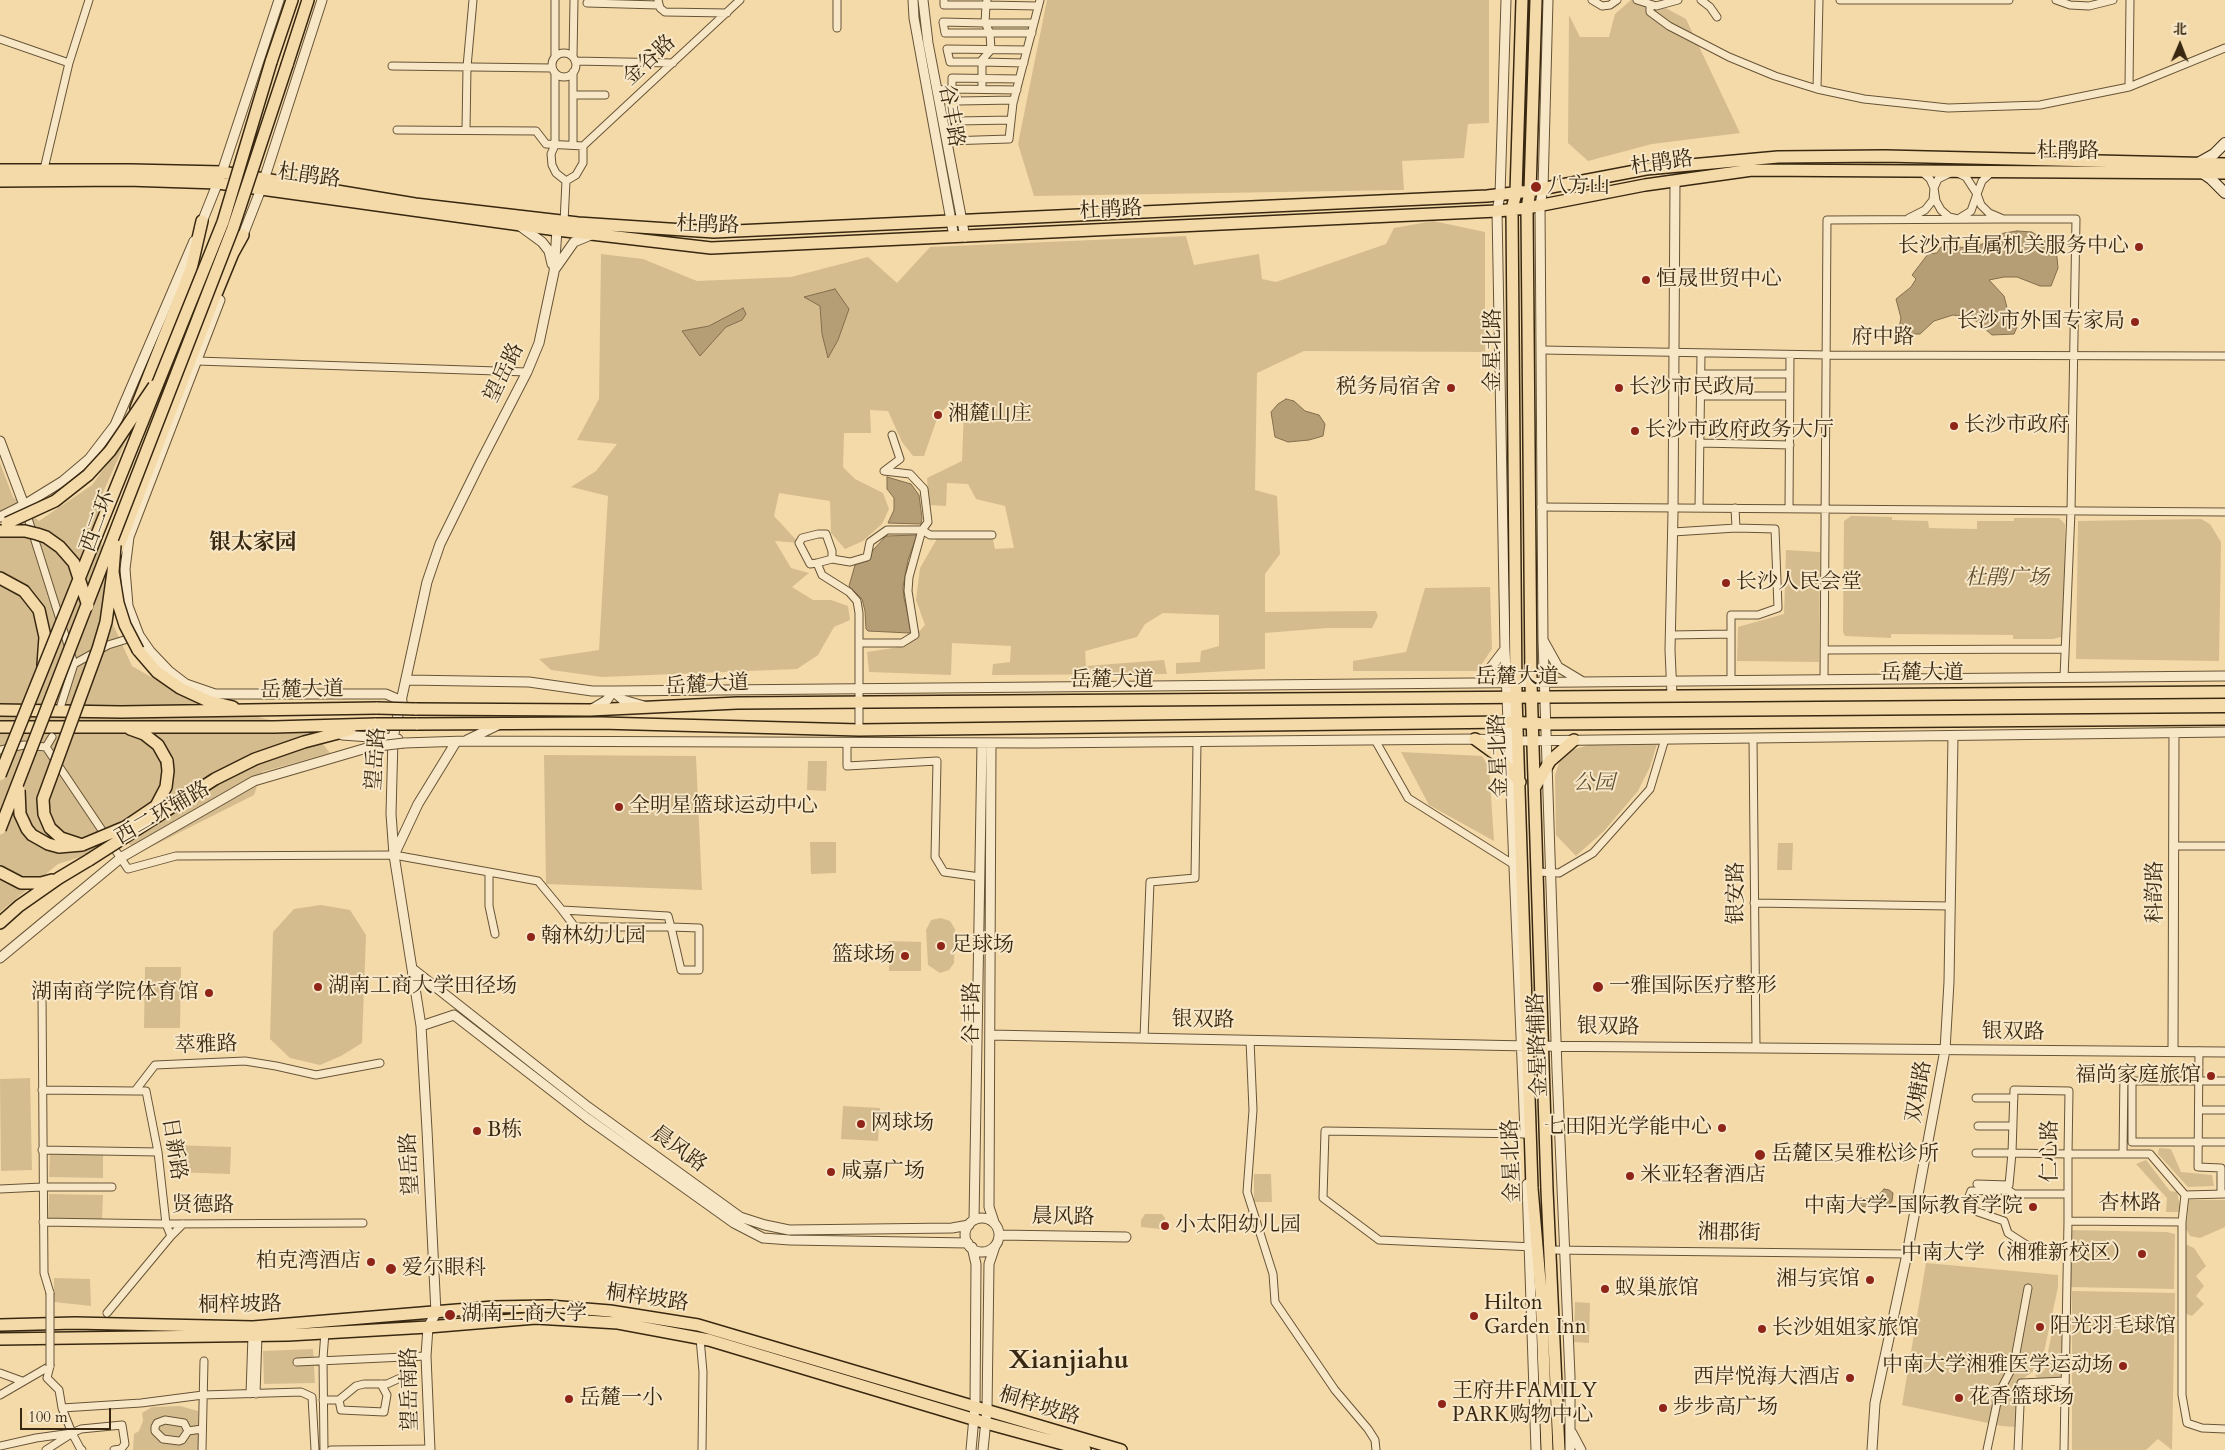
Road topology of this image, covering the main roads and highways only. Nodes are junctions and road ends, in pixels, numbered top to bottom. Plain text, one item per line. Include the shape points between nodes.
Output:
1 (292, 0) edge
2 (308, 0) edge
3 (1522, 0) edge
4 (1536, 0) edge
5 (2225, 143) edge
6 (2225, 164) edge
7 (2199, 168) junction
8 (0, 170) edge
9 (2225, 172) edge
10 (220, 178) junction
11 (0, 181) edge
12 (263, 184) junction
13 (1530, 191) junction
14 (1516, 193) junction
15 (2225, 193) edge
16 (1527, 208) junction
17 (1512, 209) junction
18 (202, 221) road end
19 (561, 226) junction
20 (243, 235) road end
21 (149, 375) junction
22 (162, 377) junction
23 (145, 398) junction
24 (174, 400) junction
25 (130, 421) junction
26 (142, 426) junction
27 (138, 472) junction
28 (2, 524) edge
29 (117, 530) junction
30 (114, 560) junction
31 (113, 572) junction
32 (0, 578) edge
33 (88, 606) junction
34 (43, 666) junction
35 (2225, 692) edge
36 (1511, 697) junction
37 (1531, 697) junction
38 (272, 709) junction
39 (0, 710) edge
40 (2225, 718) edge
41 (1513, 722) junction
42 (376, 724) junction
43 (1532, 724) junction
44 (118, 726) junction
45 (0, 727) edge
46 (1475, 739) road end
47 (1574, 740) road end
48 (0, 775) edge
49 (21, 778) junction
50 (1520, 782) junction
51 (1534, 787) junction
52 (0, 829) edge
53 (82, 844) junction
54 (0, 872) edge
55 (59, 878) junction
56 (0, 923) edge
57 (0, 1325) edge
58 (0, 1339) edge
59 (1085, 1450) edge
60 (1121, 1450) edge
61 (1547, 1450) edge
62 (1559, 1450) edge

1 - 22 main road, bridge via 223,222
2 - 27 main road, 西二环, bridge via 233,228
3 - 14 main road, 金星北路
4 - 13 main road, 金星北路
5 - 7 main road
6 - 7 main road, 杜鹃路
7 - 9 main road, 杜鹃路
7 - 13 main road, 杜鹃路 via 1894,156 1778,157 1646,169
7 - 15 main road
7 - 16 main road, 杜鹃路 via 1752,170 1645,185
8 - 10 main road, 杜鹃路 via 44,169
10 - 11 main road, 杜鹃路
10 - 12 main road, 杜鹃路
12 - 19 main road, 杜鹃路
12 - 19 main road, 杜鹃路 via 519,225
13 - 14 main road, 杜鹃路
13 - 16 main road, 金星北路
14 - 17 main road, 金星北路
14 - 19 main road, 杜鹃路 via 714,232
16 - 17 main road, 杜鹃路
16 - 37 main road, 金星北路
17 - 19 main road, 杜鹃路 via 711,248 593,234
17 - 36 main road, 金星北路
18 - 21 main road via 191,269
20 - 24 main road via 233,252
21 - 23 main road
21 - 25 main road, bridge
22 - 23 main road, bridge
22 - 26 main road, bridge
23 - 25 main road, bridge
23 - 26 main road, bridge
24 - 27 main road, bridge
24 - 30 main road, bridge
25 - 28 main road, bridge via 110,451 79,484 54,501
26 - 34 main road, bridge
27 - 29 main road, 西二环, bridge
28 - 33 main road, bridge via 46,537 60,547 79,573
29 - 30 main road, bridge
29 - 33 main road, 西二环, bridge
30 - 31 main road, bridge
31 - 38 main road, bridge via 120,614 132,641 157,672 200,698 231,706
31 - 53 main road, bridge via 101,639 43,799 44,814 50,828 61,838
32 - 34 main road via 24,591 39,610 45,637
33 - 49 main road, 西二环, bridge
34 - 48 main road, bridge
35 - 37 main road, 岳麓大道
36 - 37 main road, 岳麓大道
36 - 38 main road, 岳麓大道, bridge via 736,703 590,710
36 - 41 main road, 金星北路
37 - 43 main road, 金星北路
38 - 39 main road, 岳麓大道 via 157,712
40 - 43 main road, 岳麓大道
41 - 42 main road, 岳麓大道, bridge via 859,730 650,724
41 - 43 main road, 岳麓大道
41 - 50 main road, 金星北路
42 - 44 main road, 岳麓大道
42 - 55 main road, bridge via 278,750 237,767
43 - 51 main road, 金星北路
44 - 45 main road, 岳麓大道
44 - 53 main road, bridge via 151,739 163,752 168,771 166,787 156,806 125,827
46 - 50 main road via 1497,755
47 - 51 main road via 1548,764
49 - 52 main road, 西二环, bridge
49 - 53 main road, bridge via 18,807 23,823 32,835 59,847
50 - 61 main road, 金星北路 via 1524,1046 1533,1247 1541,1293
51 - 62 main road, 金星北路
54 - 55 main road via 22,883 41,883
55 - 56 main road
57 - 60 main road, 桐梓坡路 via 75,1323 253,1327 493,1307 549,1306 610,1311 698,1326
58 - 59 main road, 桐梓坡路 via 255,1335 428,1328 536,1318 618,1323 700,1338

